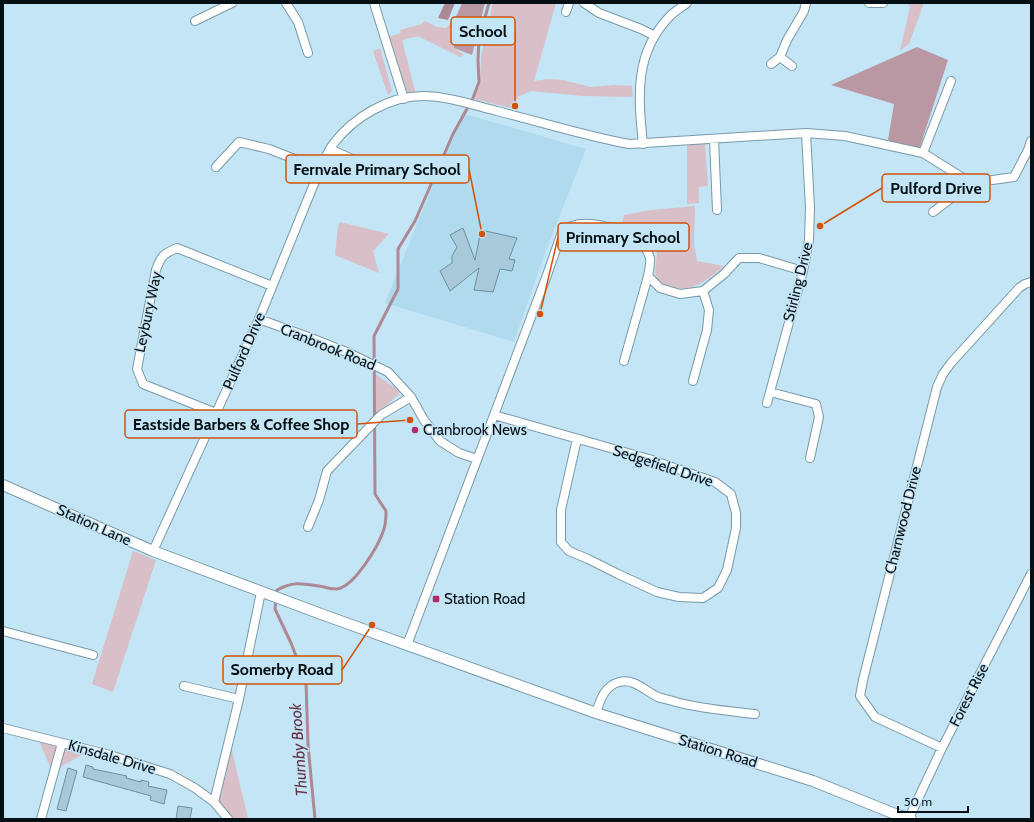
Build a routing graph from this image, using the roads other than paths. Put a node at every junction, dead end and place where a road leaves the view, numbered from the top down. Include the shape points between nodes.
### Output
1 (232, 3) edge
2 (286, 3) edge
3 (374, 3) edge
4 (569, 3) edge
5 (584, 3) edge
6 (687, 3) edge
7 (806, 3) edge
8 (869, 3) edge
9 (883, 3) edge
10 (566, 12) dead end
11 (195, 21) dead end
12 (655, 36) junction
13 (308, 53) dead end
14 (780, 57) junction
15 (771, 64) dead end
16 (792, 66) dead end
17 (951, 81) dead end
18 (404, 98) junction
19 (806, 134) junction
20 (714, 139) junction
21 (1031, 141) edge
22 (643, 144) junction
23 (330, 149) junction
24 (923, 153) junction
25 (216, 167) dead end
26 (320, 170) junction
27 (383, 173) dead end
28 (971, 183) junction
29 (717, 210) dead end
30 (933, 212) dead end
31 (803, 271) junction
32 (648, 276) junction
33 (1031, 282) edge
34 (272, 286) junction
35 (702, 292) junction
36 (259, 319) junction
37 (624, 361) dead end
38 (693, 381) dead end
39 (770, 392) junction
40 (411, 396) junction
41 (767, 403) dead end
42 (216, 414) junction
43 (494, 415) junction
44 (577, 439) junction
45 (810, 458) dead end
46 (477, 459) junction
47 (3, 485) edge
48 (308, 527) dead end
49 (153, 551) junction
50 (186, 563) joint
51 (1031, 574) edge
52 (261, 592) junction
53 (3, 630) edge
54 (408, 645) junction
55 (93, 655) dead end
56 (184, 686) dead end
57 (239, 699) junction
58 (596, 713) junction
59 (755, 714) dead end
60 (3, 728) edge
61 (62, 742) junction
62 (942, 748) junction
63 (214, 802) junction
64 (910, 818) edge
65 (41, 819) edge
66 (228, 819) edge

1 - 11 street
2 - 13 street via 298,22
3 - 18 street
4 - 10 street
5 - 12 street via 599,13
6 - 12 street via 670,16
7 - 14 street
8 - 9 street
12 - 22 street via 640,74
14 - 15 street
14 - 16 street
17 - 24 street
18 - 22 street, Pulford Drive via 423,96 444,99 607,140
18 - 23 street, Pulford Drive via 381,106 356,121
19 - 20 street, Pulford Drive
19 - 24 street, Pulford Drive via 844,136
19 - 31 street, Stirling Drive via 810,208 809,240
20 - 22 street, Pulford Drive
20 - 29 street
21 - 28 street via 1014,177
23 - 26 street, Pulford Drive
23 - 27 street
24 - 28 street, Pulford Drive
25 - 26 street via 239,142 269,149
26 - 34 street, Pulford Drive
28 - 30 street
31 - 35 street via 760,258 739,258
31 - 39 street, Stirling Drive
32 - 35 street via 660,288 680,294
32 - 37 street
32 - 43 street via 650,257 642,243 622,232 599,225 579,224 566,228 562,232
33 - 62 street, Charnwood Drive via 1020,288 950,363 937,387 863,680 860,696 875,717
34 - 36 street, Pulford Drive
34 - 42 street, Leybury Way via 176,248 165,253 160,259 136,369 138,375 143,384
35 - 38 street via 709,310 708,330
36 - 40 street, Cranbrook Road via 318,340 388,372
36 - 42 street, Pulford Drive
39 - 41 street, Stirling Drive
39 - 45 street via 816,404 819,417
40 - 46 street, Cranbrook Road via 424,420 440,441 459,453
40 - 48 street via 381,415 326,471 319,500
42 - 49 street, Pulford Drive
43 - 44 street, Sedgefield Drive
43 - 46 street
44 - 44 street, Sedgefield Drive via 649,459 715,482 731,494 736,512 736,528 727,570 718,588 702,598 679,597 657,592 569,552 561,542 561,510
46 - 54 street
47 - 49 street, Station Lane
49 - 50 street, Station Lane
50 - 52 street, Station Road
51 - 62 street, Forest Rise
52 - 54 street, Station Road
52 - 57 street
53 - 55 street
54 - 58 street, Station Road
56 - 57 street
57 - 63 street
58 - 59 street via 607,689 620,682 636,684 658,697 684,704
58 - 64 street, Station Road via 813,781
60 - 61 street, Kinsdale Drive
61 - 63 street, Kinsdale Drive via 170,774
61 - 65 street
62 - 64 street, Forest Rise
63 - 66 street, Kinsdale Drive

